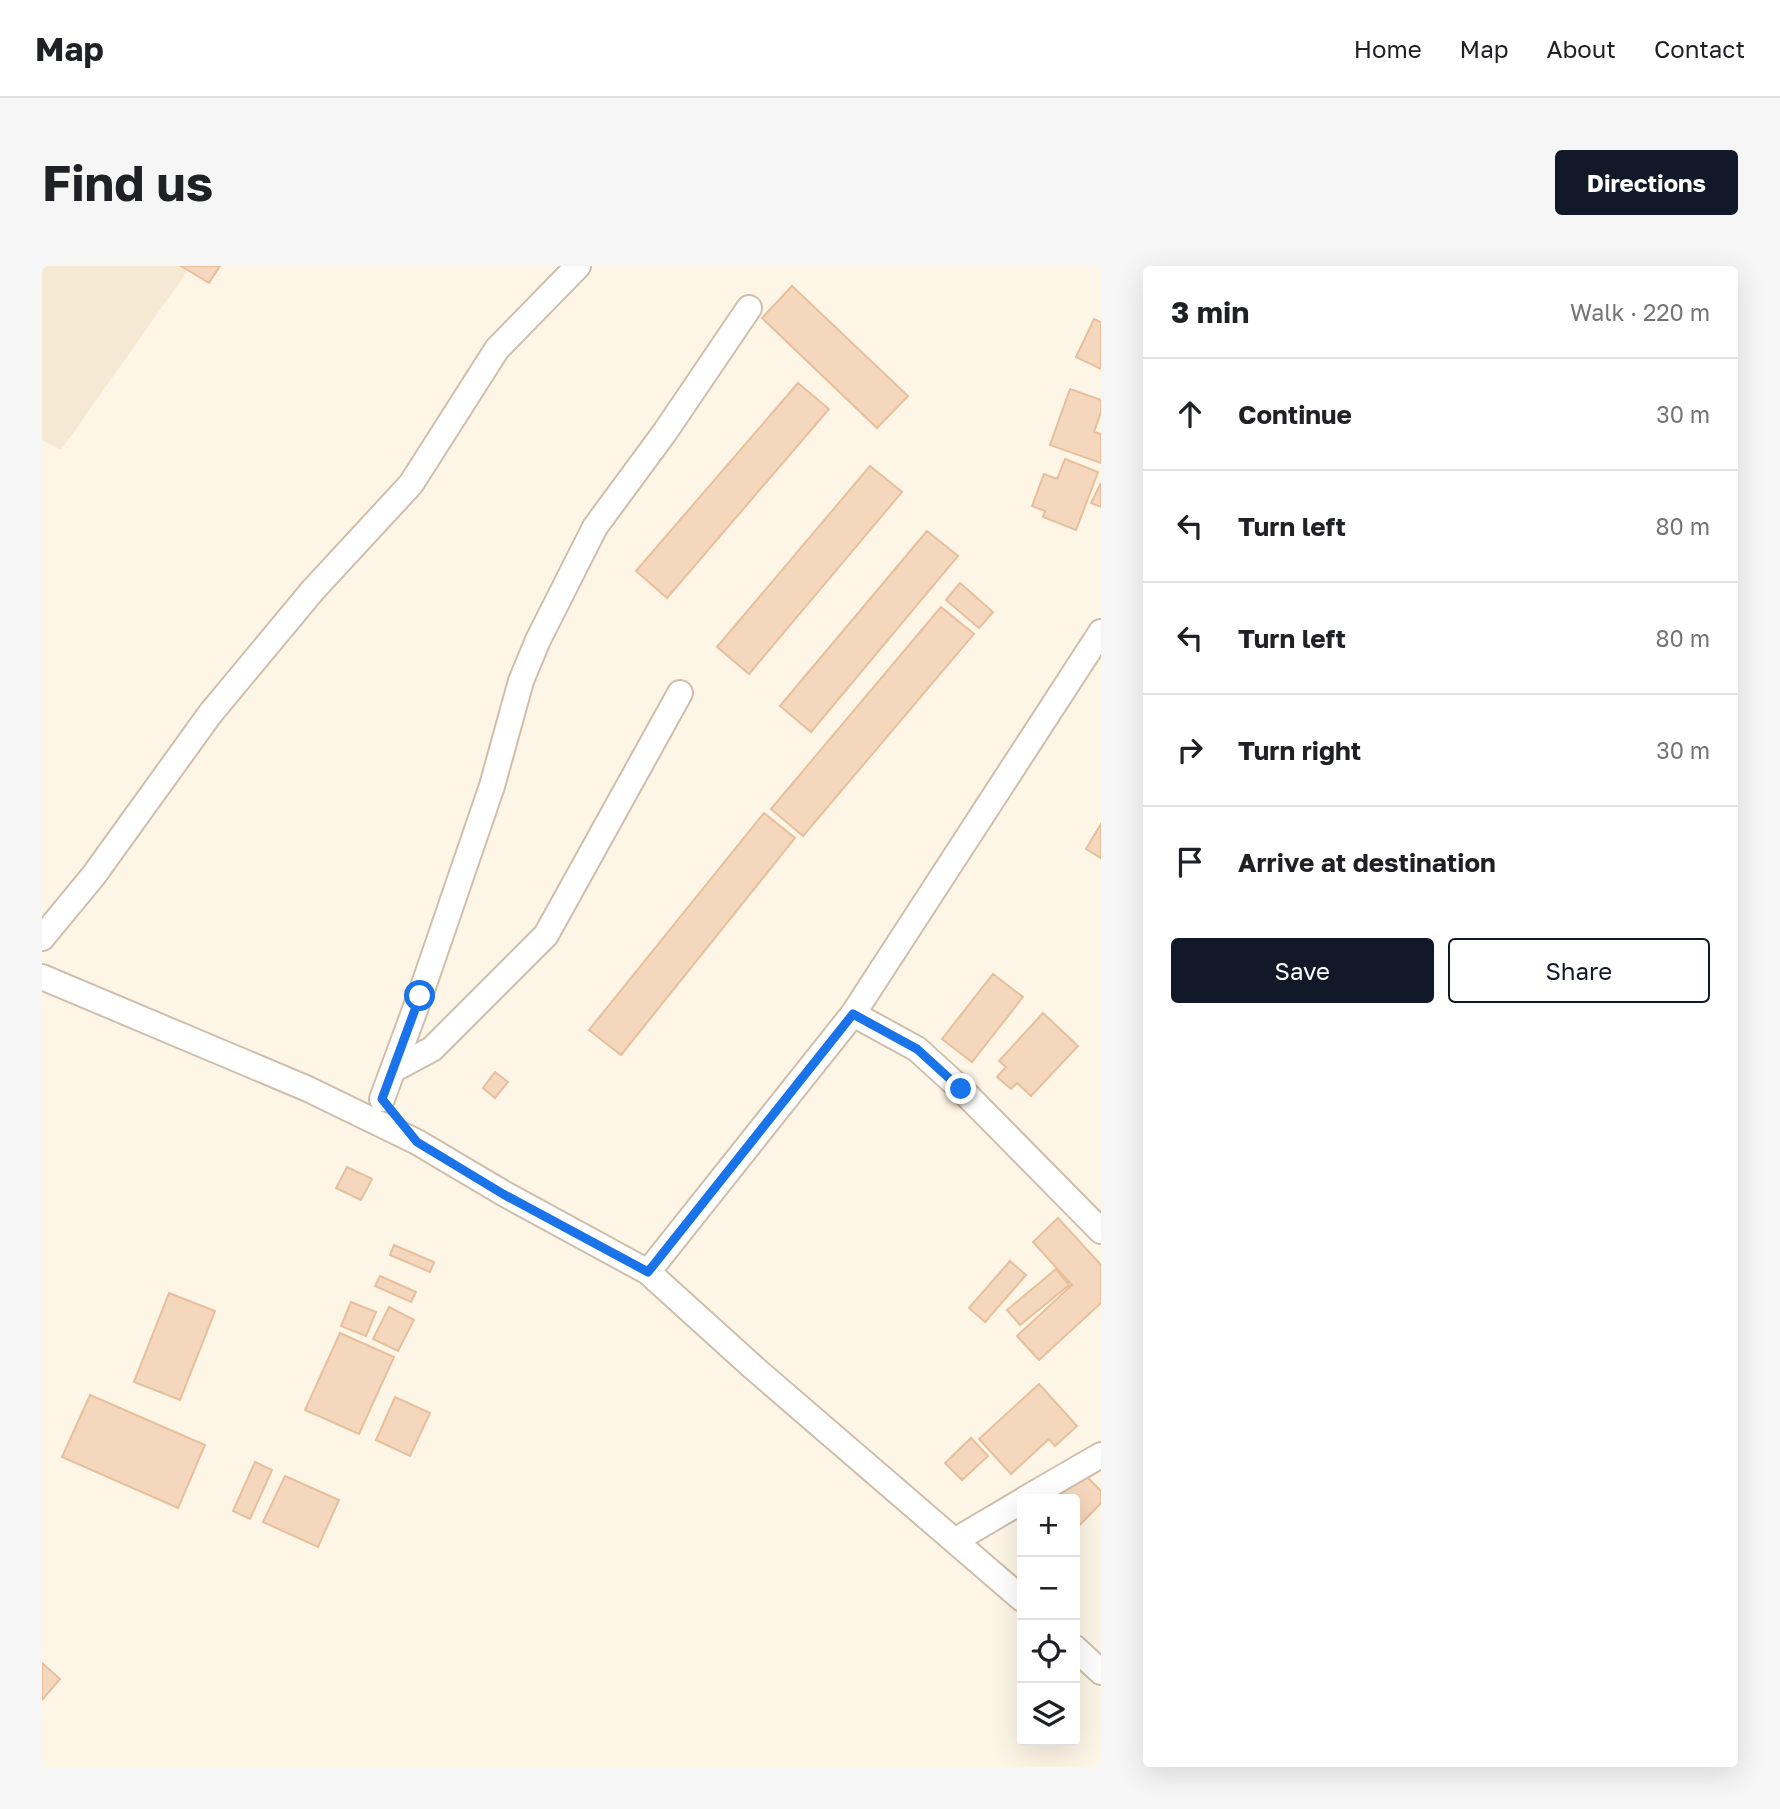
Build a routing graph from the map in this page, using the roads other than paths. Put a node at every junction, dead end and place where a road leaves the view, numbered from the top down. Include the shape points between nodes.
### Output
1 (578, 266) edge
2 (750, 308) dead end
3 (1101, 632) edge
4 (680, 694) dead end
5 (42, 938) edge
6 (42, 977) edge
7 (853, 1014) junction
8 (393, 1070) junction
9 (308, 1089) junction
10 (382, 1099) junction
11 (417, 1142) junction
12 (1101, 1231) edge
13 (648, 1272) junction
14 (1101, 1455) edge
15 (1034, 1494) edge
16 (1017, 1504) edge
17 (956, 1540) junction
18 (1017, 1595) edge
19 (1080, 1653) edge
20 (1101, 1672) edge

1 - 5 street via 497,349 411,484 313,590 210,714 94,875
2 - 8 street via 595,527 538,640
3 - 7 street
4 - 8 street via 545,935 432,1049
6 - 9 street
7 - 12 street via 917,1049
7 - 13 street
8 - 10 street
9 - 10 street
9 - 11 street
10 - 11 street
11 - 13 street
13 - 17 street
14 - 15 street
16 - 17 street
17 - 18 street
19 - 20 street

